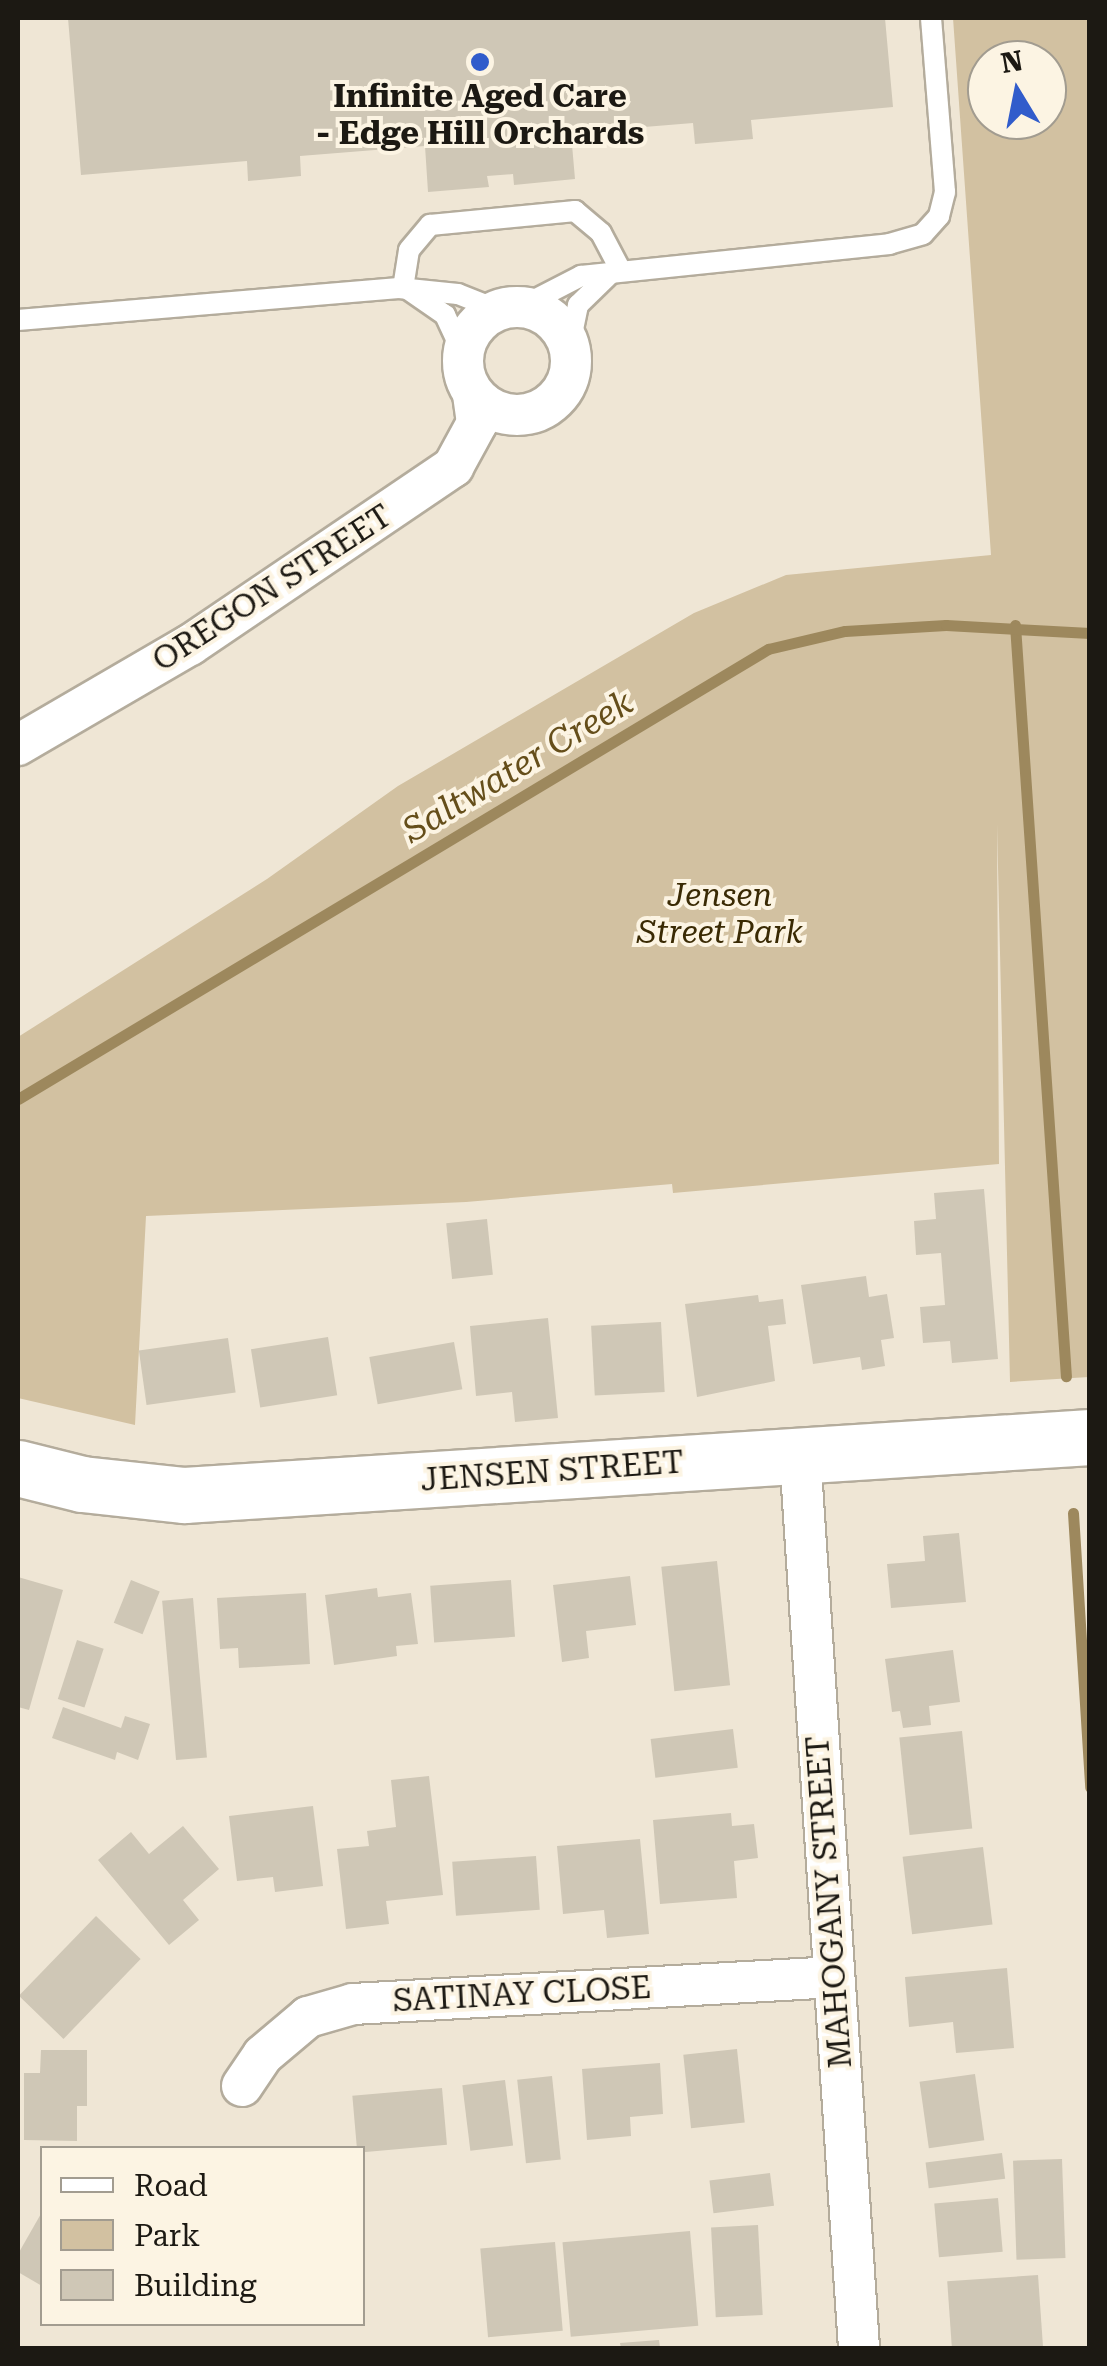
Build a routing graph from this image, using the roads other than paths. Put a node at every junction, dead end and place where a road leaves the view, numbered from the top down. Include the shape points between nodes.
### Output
1 (931, 18) edge
2 (620, 269) junction
3 (402, 288) junction
4 (510, 309) junction
5 (18, 320) edge
6 (569, 349) junction
7 (468, 375) junction
8 (548, 405) junction
9 (454, 467) junction
10 (18, 745) edge
11 (1090, 1436) edge
12 (800, 1455) junction
13 (18, 1468) edge
14 (834, 1977) junction
15 (242, 2086) dead end
16 (858, 2348) edge

1 - 2 lane via 945,192 930,230 889,244
2 - 3 lane via 589,219 557,213 430,226 410,250
2 - 4 lane via 573,278
2 - 6 lane via 582,299
3 - 4 lane
3 - 5 lane
3 - 7 lane via 445,315
4 - 6 street via 555,323
4 - 7 street, OREGON STREET via 473,331
6 - 8 street via 568,380
7 - 8 street via 502,413
7 - 9 street, OREGON STREET via 477,422
8 - 9 street via 498,444
9 - 10 street, OREGON STREET via 190,645
11 - 12 street, JENSEN STREET
12 - 13 street, JENSEN STREET via 184,1494 82,1484
12 - 14 street, MAHOGANY STREET
14 - 15 street, SATINAY CLOSE via 353,2004 308,2017 263,2054
14 - 16 street, MAHOGANY STREET

